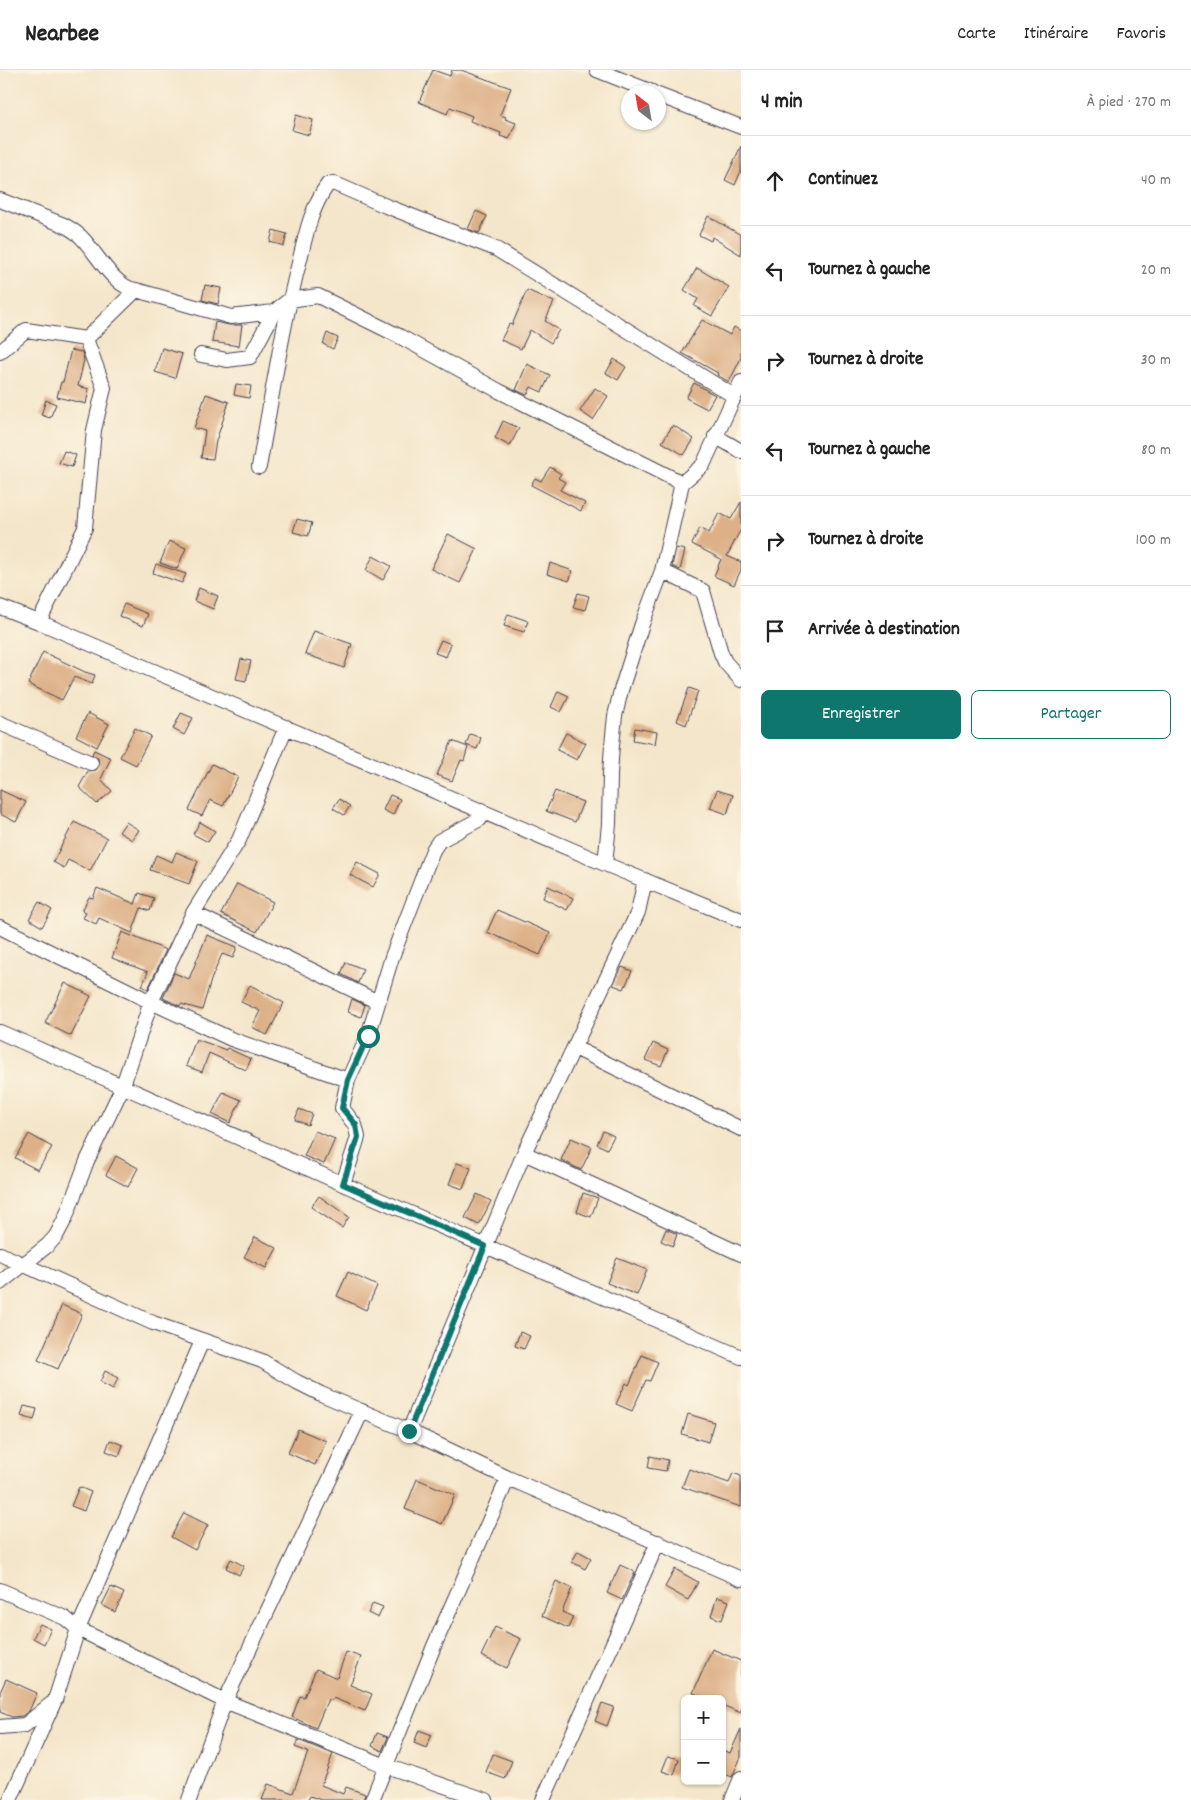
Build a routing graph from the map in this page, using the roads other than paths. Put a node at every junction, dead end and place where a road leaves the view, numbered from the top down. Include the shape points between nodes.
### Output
1 (598, 70) edge
2 (635, 85) edge
3 (666, 98) edge
4 (741, 127) edge
5 (0, 200) edge
6 (136, 290) junction
7 (289, 300) junction
8 (274, 312) junction
9 (86, 338) junction
10 (0, 352) edge
11 (201, 355) dead end
12 (741, 382) edge
13 (734, 396) junction
14 (715, 436) junction
15 (741, 451) edge
16 (259, 467) dead end
17 (682, 483) junction
18 (662, 570) junction
19 (0, 607) edge
20 (39, 622) junction
21 (741, 680) edge
22 (0, 723) edge
23 (286, 727) junction
24 (91, 763) dead end
25 (481, 810) junction
26 (606, 864) junction
27 (645, 880) junction
28 (193, 913) junction
29 (741, 920) edge
30 (0, 927) edge
31 (151, 1002) junction
32 (378, 1002) junction
33 (0, 1032) edge
34 (575, 1048) junction
35 (348, 1080) junction
36 (122, 1088) junction
37 (741, 1129) edge
38 (524, 1153) junction
39 (343, 1184) junction
40 (485, 1246) junction
41 (0, 1254) edge
42 (741, 1254) edge
43 (22, 1265) junction
44 (0, 1283) edge
45 (202, 1341) junction
46 (741, 1356) edge
47 (362, 1411) junction
48 (409, 1431) junction
49 (508, 1478) junction
50 (658, 1542) junction
51 (741, 1578) edge
52 (0, 1590) edge
53 (78, 1629) junction
54 (55, 1700) junction
55 (225, 1701) junction
56 (0, 1727) edge
57 (386, 1766) junction
58 (741, 1778) edge
59 (10, 1800) edge
60 (189, 1800) edge
61 (372, 1800) edge
62 (486, 1800) edge
63 (543, 1800) edge
64 (732, 1800) edge

1 - 2 street
3 - 4 street
5 - 6 street via 74,231 117,279 128,289
6 - 8 street via 231,317
6 - 9 street
7 - 8 street
7 - 13 street via 311,216 325,188 333,183 496,249
7 - 16 street
7 - 17 street via 318,296
8 - 11 street via 250,357 227,360
9 - 10 street via 26,330
9 - 20 street via 104,388 94,430 85,528
12 - 13 street
13 - 14 street
14 - 15 street
14 - 17 street via 702,465
17 - 18 street
18 - 21 street via 703,590 721,653
18 - 26 street via 615,716
19 - 20 street
20 - 23 street
22 - 24 street
23 - 25 street
23 - 28 street via 238,840
25 - 26 street
25 - 32 street via 480,819 440,841 433,850
26 - 27 street
27 - 29 street
27 - 34 street via 638,912
28 - 31 street
28 - 32 street
30 - 31 street
31 - 35 street via 232,1039
31 - 36 street
32 - 35 street via 368,1036
33 - 36 street
34 - 37 street
34 - 38 street
35 - 39 street via 342,1108 356,1125 358,1137
36 - 39 street
36 - 43 street via 86,1161 56,1236
38 - 40 street
38 - 42 street
39 - 40 street
40 - 46 street
40 - 48 street
41 - 43 street
43 - 44 street
43 - 45 street
45 - 47 street via 262,1361 297,1382
45 - 53 street
47 - 48 street
47 - 55 street
48 - 49 street
49 - 50 street
49 - 57 street via 434,1646
50 - 51 street
50 - 63 street
52 - 53 street via 65,1618
53 - 54 street
53 - 55 street
54 - 56 street via 25,1725
54 - 59 street
55 - 57 street
55 - 60 street
57 - 61 street
57 - 62 street
58 - 64 street

